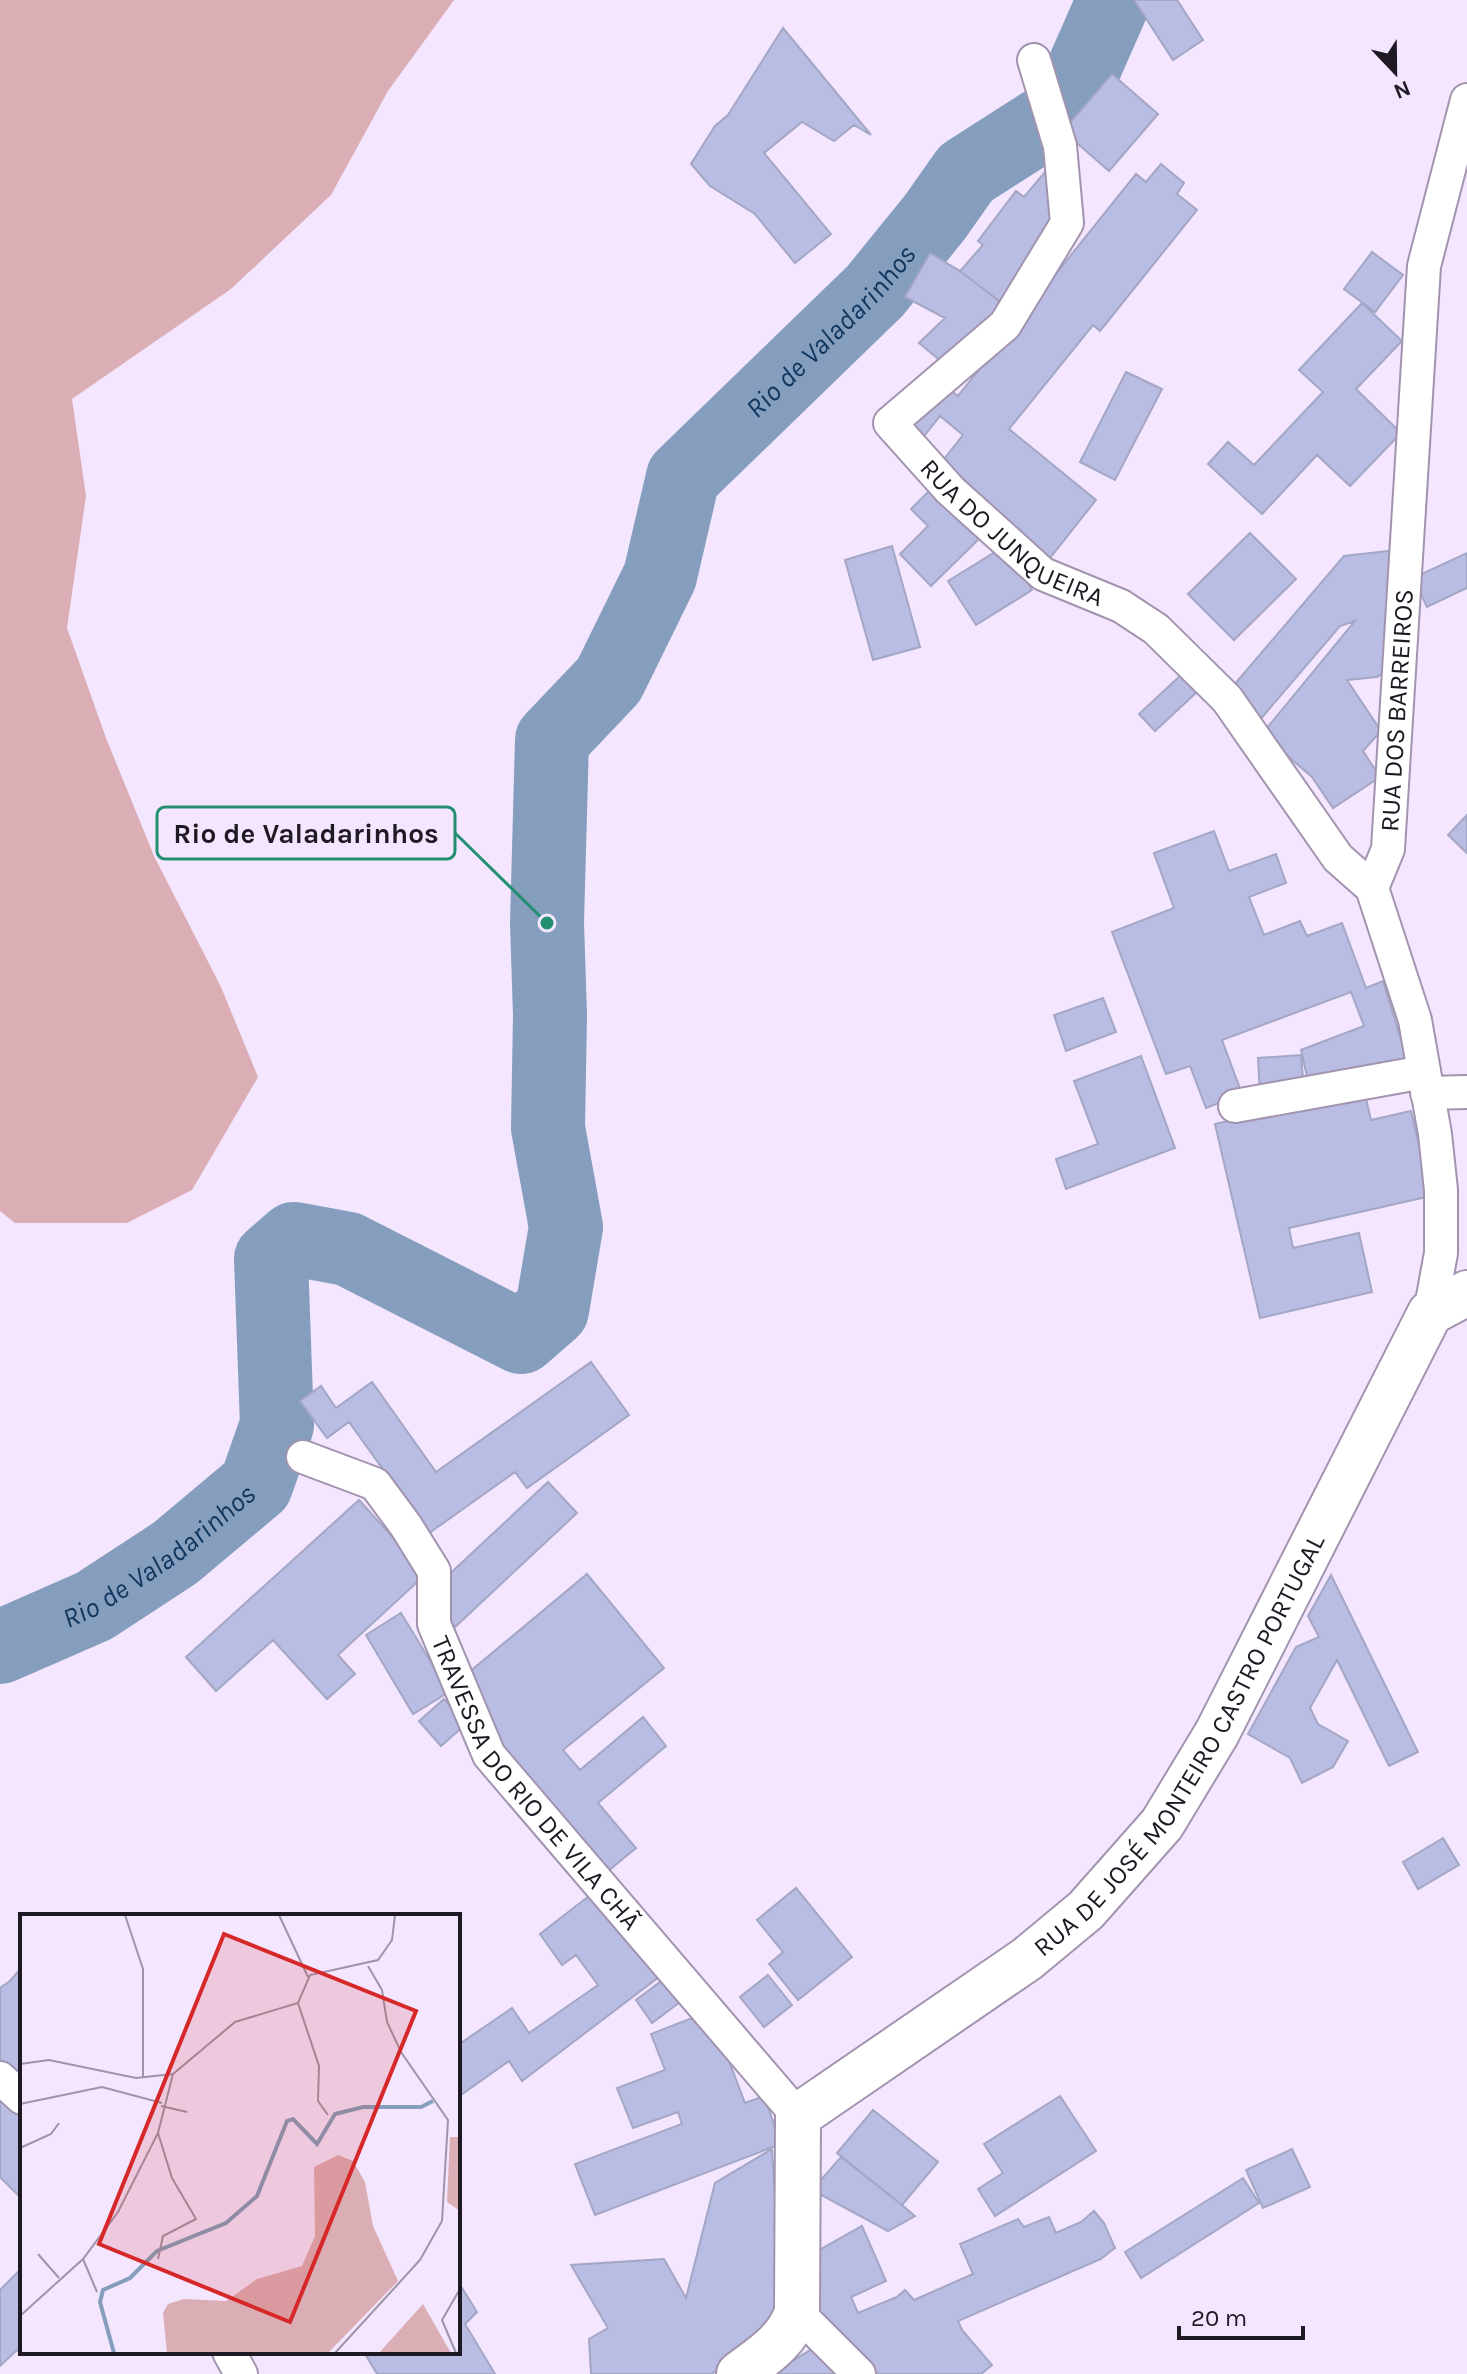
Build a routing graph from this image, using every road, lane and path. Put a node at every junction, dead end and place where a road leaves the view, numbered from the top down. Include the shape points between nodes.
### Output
1 (1034, 60) dead end
2 (1467, 100) edge
3 (1372, 888) junction
4 (1425, 1083) junction
5 (1467, 1092) edge
6 (1235, 1106) dead end
7 (1449, 1303) edge
8 (303, 1457) dead end
9 (0, 2078) edge
10 (20, 2096) edge
11 (798, 2116) junction
12 (797, 2312) junction
13 (230, 2354) edge
14 (241, 2374) edge
15 (739, 2374) edge
16 (859, 2374) edge

1 - 3 street, RUA DO JUNQUEIRA via 1060,146 1067,223 1005,325 890,423 950,490 1043,574 1121,606 1156,629 1227,699 1338,858
2 - 3 street, RUA DOS BARREIROS via 1424,266 1388,849
3 - 4 street via 1415,1020
4 - 5 street
4 - 6 street
4 - 7 street via 1441,1190 1441,1253
7 - 11 main road, RUA DE JOSÉ MONTEIRO CASTRO PORTUGAL via 1217,1733 1162,1824 1086,1910 1027,1959
8 - 11 street, TRAVESSA DO RIO DE VILA CHÃ via 375,1484 399,1515 434,1571 434,1624 489,1755
9 - 10 street
11 - 12 main road
12 - 15 main road via 779,2344
12 - 16 street
13 - 14 street

